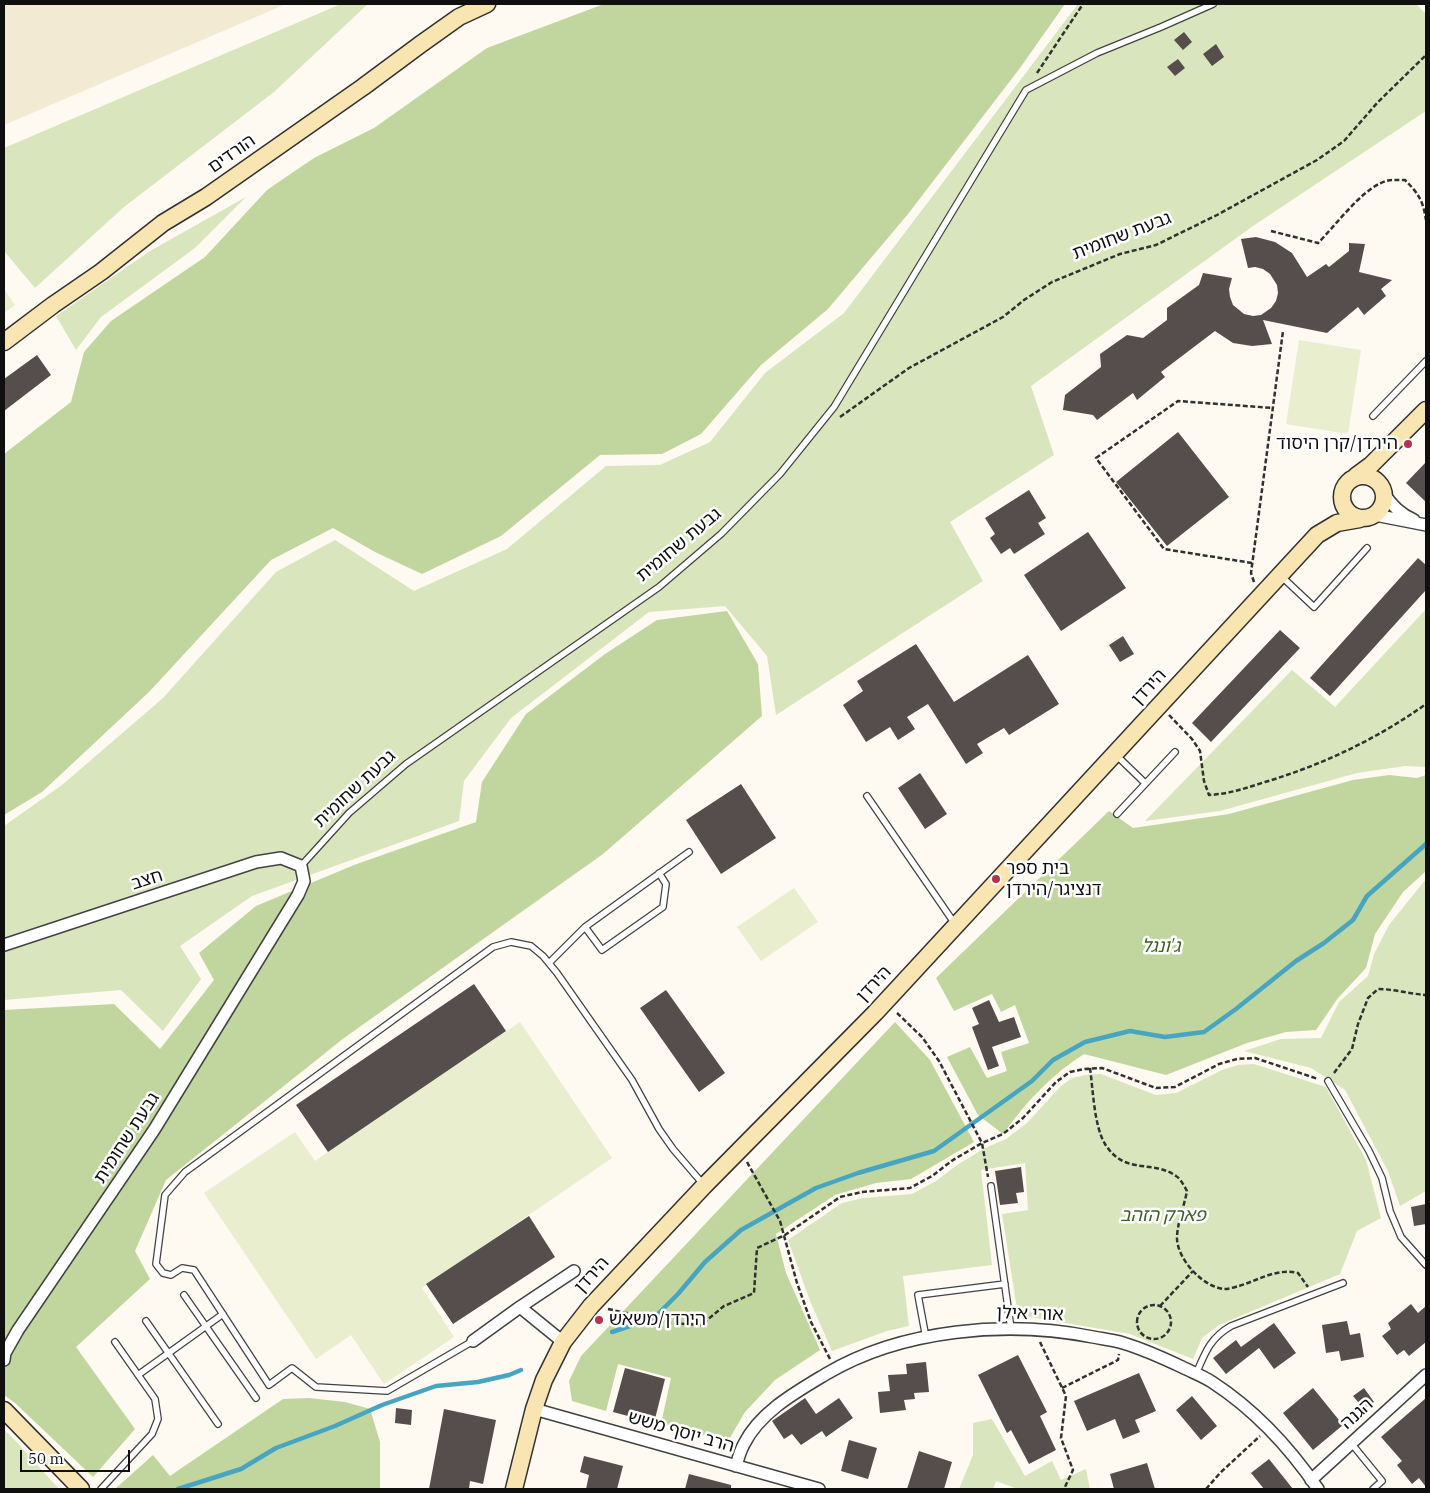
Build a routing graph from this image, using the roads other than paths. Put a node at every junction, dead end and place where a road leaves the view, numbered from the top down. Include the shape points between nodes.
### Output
1 (488, 4) edge
2 (1213, 4) edge
3 (4, 342) edge
4 (1426, 361) edge
5 (1426, 410) edge
6 (1373, 416) dead end
7 (1403, 434) junction
8 (1356, 476) junction
9 (1383, 490) junction
10 (1342, 492) junction
11 (1368, 517) junction
12 (1425, 525) edge
13 (1317, 535) junction
14 (1367, 548) dead end
15 (1280, 575) junction
16 (1175, 752) dead end
17 (1115, 754) junction
18 (1145, 783) junction
19 (867, 796) dead end
20 (1117, 814) dead end
21 (689, 852) dead end
22 (301, 866) junction
23 (660, 873) junction
24 (956, 926) junction
25 (586, 927) junction
26 (4, 945) edge
27 (549, 963) junction
28 (1328, 1081) road end
29 (704, 1186) junction
30 (991, 1186) road end
31 (1426, 1265) edge
32 (574, 1271) dead end
33 (1343, 1283) dead end
34 (1005, 1284) junction
35 (184, 1295) dead end
36 (520, 1308) junction
37 (223, 1314) junction
38 (146, 1321) dead end
39 (205, 1326) junction
40 (1011, 1329) junction
41 (926, 1338) junction
42 (473, 1341) joint
43 (115, 1342) dead end
44 (563, 1342) junction
45 (168, 1352) junction
46 (4, 1355) edge
47 (1196, 1374) junction
48 (138, 1375) junction
49 (1426, 1375) edge
50 (256, 1398) dead end
51 (534, 1409) junction
52 (4, 1410) edge
53 (218, 1424) dead end
54 (1351, 1443) junction
55 (736, 1466) junction
56 (1310, 1480) junction
57 (81, 1489) edge
58 (100, 1489) edge
59 (514, 1489) edge
60 (819, 1489) edge
61 (1318, 1489) edge
62 (1373, 1489) edge

1 - 3 street, הורדים via 459,17 206,197 163,223
2 - 22 lane, גבעת שחומית via 1097,53 1026,90 834,407 780,474 721,534 659,587 406,764 349,813
4 - 6 lane
5 - 7 street
7 - 8 street
7 - 9 street via 1386,462
8 - 9 street via 1371,477
8 - 10 street
9 - 11 street via 1382,508
9 - 12 street via 1394,507
10 - 11 street via 1347,512
10 - 13 street, הירדן
11 - 12 street
11 - 13 street, הירדן via 1337,523
13 - 15 street, הירדן
14 - 15 lane via 1314,607
15 - 17 street, הירדן
16 - 18 lane
17 - 18 lane
17 - 24 street, הירדן
18 - 20 lane
19 - 24 lane
21 - 23 lane
22 - 26 street, חצב via 282,858 256,862
22 - 46 street, גבעת שחומית via 304,881 298,895 154,1130
23 - 25 lane
23 - 25 lane via 666,884 663,907 648,918 602,950
24 - 29 street, הירדן
25 - 27 lane
27 - 29 lane via 632,1080 659,1129
27 - 37 lane via 531,946 511,942 493,947 185,1172 170,1188 165,1195 156,1264 163,1273 171,1274 182,1268 194,1270
28 - 31 lane via 1382,1178 1390,1211 1401,1237
29 - 44 street, הירדן via 591,1306
30 - 34 lane
32 - 36 street
33 - 47 lane via 1219,1332
34 - 40 lane
34 - 41 lane via 918,1295
35 - 39 lane
36 - 42 street
36 - 44 street
37 - 39 lane
37 - 42 lane via 269,1385 292,1368 316,1387 387,1392
38 - 45 lane
39 - 45 lane
39 - 50 lane
40 - 41 street, אורי אילן via 975,1330
40 - 47 street, אורי אילן via 1073,1333 1122,1343
41 - 55 street, אורי אילן via 878,1350 844,1364 803,1388 755,1426 743,1445
43 - 48 lane
44 - 51 street, הירדן
45 - 48 lane
45 - 53 lane
47 - 56 street, אורי אילן via 1212,1382 1259,1419 1288,1449
48 - 58 lane via 155,1399 158,1419 152,1434
49 - 54 street, הגנה
51 - 55 street, הרב יוסף משש
51 - 59 street, הירדן
52 - 57 street
54 - 56 street, הגנה
54 - 62 lane via 1382,1481
55 - 60 street, הרב יוסף משש
56 - 61 street, אורי אילן

